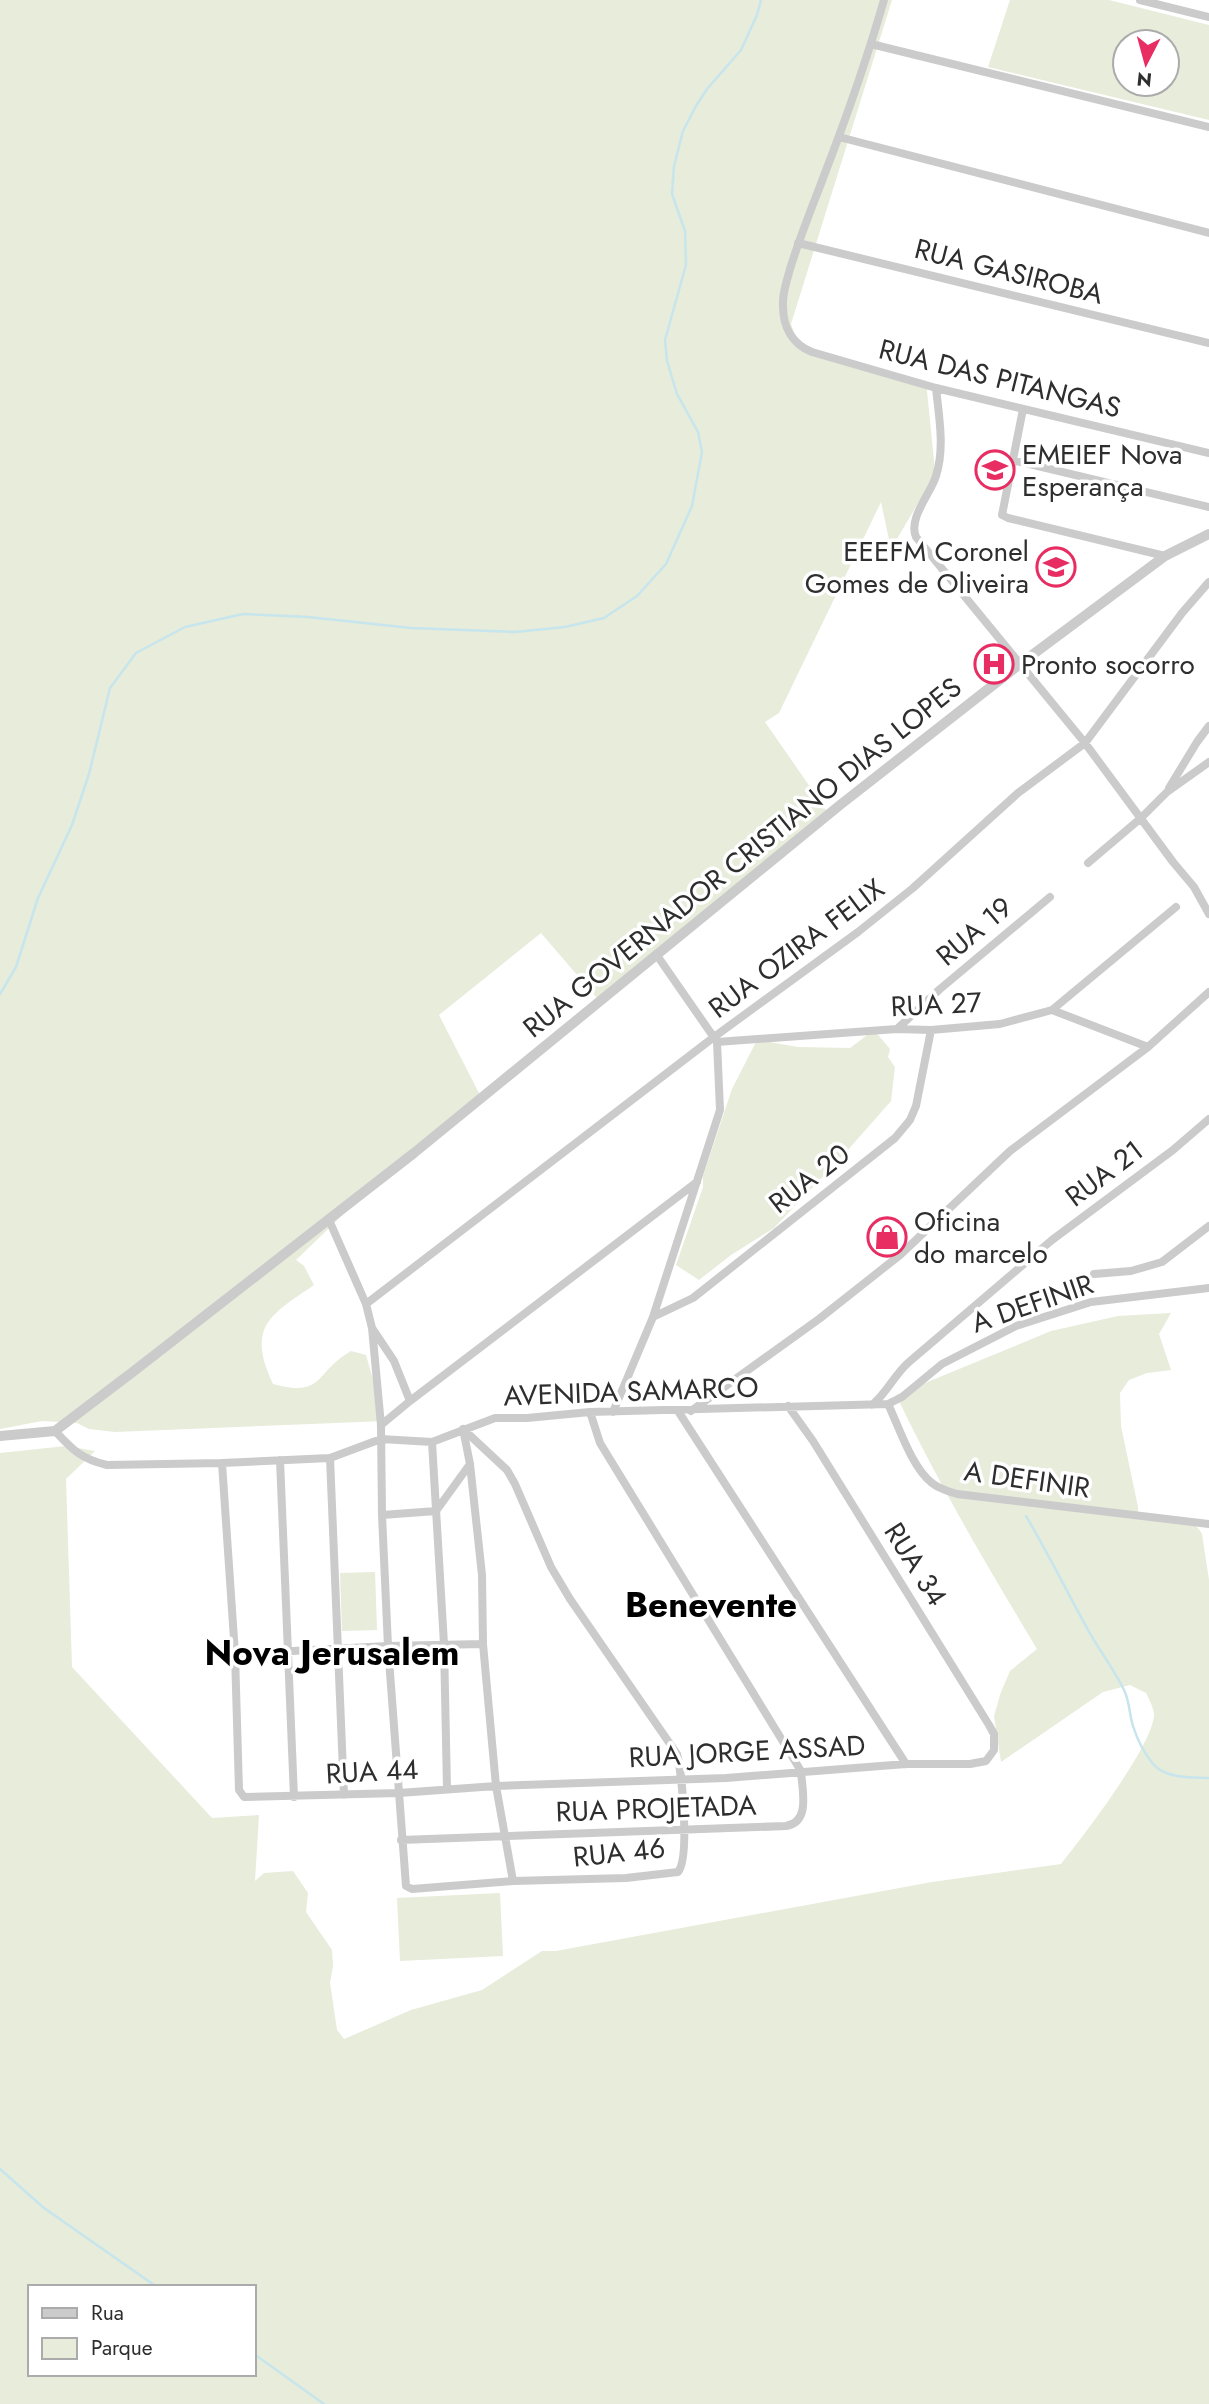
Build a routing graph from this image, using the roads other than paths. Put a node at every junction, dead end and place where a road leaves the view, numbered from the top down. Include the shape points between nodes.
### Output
1 (884, 0) edge
2 (1140, 0) edge
3 (1209, 17) edge
4 (871, 44) junction
5 (1209, 127) edge
6 (839, 137) junction
7 (1209, 233) edge
8 (798, 243) junction
9 (1209, 343) edge
10 (936, 388) junction
11 (1023, 409) junction
12 (1209, 453) edge
13 (1012, 460) junction
14 (1209, 507) edge
15 (1209, 534) edge
16 (1165, 556) junction
17 (1209, 582) edge
18 (1020, 664) junction
19 (1209, 726) edge
20 (1085, 743) junction
21 (1209, 762) edge
22 (1167, 792) junction
23 (1140, 818) junction
24 (1088, 863) dead end
25 (1050, 897) dead end
26 (1176, 907) dead end
27 (1209, 914) edge
28 (656, 954) junction
29 (1209, 992) edge
30 (1052, 1010) junction
31 (897, 1029) junction
32 (931, 1030) junction
33 (715, 1040) junction
34 (1148, 1047) junction
35 (1209, 1119) edge
36 (697, 1182) junction
37 (329, 1220) junction
38 (1209, 1226) edge
39 (1094, 1274) dead end
40 (1209, 1288) edge
41 (366, 1304) junction
42 (653, 1317) junction
43 (372, 1328) junction
44 (410, 1401) junction
45 (888, 1404) junction
46 (872, 1405) junction
47 (788, 1406) junction
48 (678, 1411) junction
49 (691, 1411) junction
50 (590, 1412) junction
51 (613, 1412) junction
52 (382, 1425) junction
53 (463, 1429) junction
54 (55, 1431) junction
55 (0, 1436) edge
56 (381, 1439) junction
57 (432, 1441) junction
58 (330, 1458) junction
59 (280, 1460) junction
60 (222, 1463) junction
61 (470, 1464) junction
62 (436, 1511) junction
63 (382, 1515) junction
64 (1209, 1524) edge
65 (444, 1644) junction
66 (483, 1644) junction
67 (388, 1646) junction
68 (338, 1648) junction
69 (288, 1650) junction
70 (235, 1654) junction
71 (994, 1751) joint
72 (906, 1764) junction
73 (801, 1771) junction
74 (681, 1780) junction
75 (496, 1786) junction
76 (447, 1789) junction
77 (399, 1793) junction
78 (344, 1795) junction
79 (294, 1797) junction
80 (684, 1829) junction
81 (505, 1836) junction
82 (401, 1840) junction
83 (513, 1881) junction

1 - 4 street
2 - 3 street
4 - 5 street
4 - 6 street
6 - 7 street
6 - 8 street
8 - 9 street, RUA GASIROBA
8 - 10 street, RUA DAS PITANGAS via 784,292 784,318 801,347
10 - 11 street, RUA DAS PITANGAS
10 - 18 street via 940,452 914,532
11 - 12 street, RUA DAS PITANGAS
11 - 13 street
13 - 14 street
13 - 16 street via 1002,515
15 - 16 street, RUA GOVERNADOR CRISTIANO DIAS LOPES
16 - 18 street, RUA GOVERNADOR CRISTIANO DIAS LOPES
17 - 20 street, RUA OZIRA FELIX
18 - 20 street
18 - 28 street, RUA GOVERNADOR CRISTIANO DIAS LOPES
19 - 22 street
20 - 23 street
20 - 33 street, RUA OZIRA FELIX via 1018,793 913,888
21 - 22 street
22 - 23 street
23 - 24 street
23 - 27 street via 1194,887
25 - 31 street, RUA 19
26 - 30 street
28 - 33 street
28 - 37 street, RUA GOVERNADOR CRISTIANO DIAS LOPES
29 - 34 street
30 - 32 street, RUA 27 via 1000,1024
30 - 34 street
31 - 32 street, RUA 27
31 - 33 street, RUA 27
32 - 42 street, RUA 20 via 916,1106 895,1138 693,1297
33 - 36 street via 720,1110
33 - 41 street, RUA OZIRA FELIX
34 - 49 street via 1010,1151 900,1255
35 - 46 street, RUA 21 via 1042,1249 901,1369
36 - 42 street
36 - 44 street
37 - 41 street
37 - 54 street, RUA GOVERNADOR CRISTIANO DIAS LOPES
38 - 39 street via 1162,1262
40 - 45 street, A DEFINIR via 1091,1302 1016,1326 942,1364
41 - 43 street
42 - 51 street
43 - 44 street via 394,1361
43 - 52 street
44 - 52 street
45 - 46 street, AVENIDA SAMARCO
45 - 64 street, A DEFINIR via 919,1469 940,1488 957,1494
46 - 47 street, AVENIDA SAMARCO
47 - 49 street, AVENIDA SAMARCO
47 - 71 street, RUA 34 via 989,1725
48 - 49 street, AVENIDA SAMARCO
48 - 51 street, AVENIDA SAMARCO
48 - 72 street
50 - 51 street, AVENIDA SAMARCO
50 - 53 street, AVENIDA SAMARCO via 495,1418
50 - 73 street via 600,1443
52 - 56 street
53 - 57 street, AVENIDA SAMARCO
53 - 61 street
53 - 74 street, RUA 46 via 507,1470 570,1599 677,1754
54 - 55 street
54 - 60 street via 77,1454 107,1465
56 - 57 street, AVENIDA SAMARCO
56 - 58 street
56 - 63 street
57 - 62 street
58 - 59 street
58 - 68 street
59 - 60 street
59 - 69 street
60 - 70 street
61 - 62 street
61 - 66 street via 482,1575
62 - 63 street
62 - 65 street
63 - 67 street
65 - 66 street
65 - 67 street
65 - 76 street
66 - 75 street
67 - 68 street
67 - 77 street
68 - 69 street
68 - 78 street
69 - 70 street
69 - 79 street
70 - 79 street, RUA 44 via 241,1795
71 - 72 street, RUA JORGE ASSAD via 979,1763
72 - 73 street, RUA JORGE ASSAD
73 - 74 street, RUA JORGE ASSAD
73 - 80 street, RUA PROJETADA via 800,1821 786,1826
74 - 75 street, RUA JORGE ASSAD
74 - 80 street, RUA 46
75 - 76 street, RUA 44
75 - 81 street
76 - 77 street, RUA 44
77 - 78 street, RUA 44
77 - 82 street
78 - 79 street, RUA 44
80 - 81 street, RUA PROJETADA
80 - 83 street, RUA 46 via 678,1872
81 - 82 street, RUA PROJETADA
81 - 83 street
82 - 83 street via 408,1888

